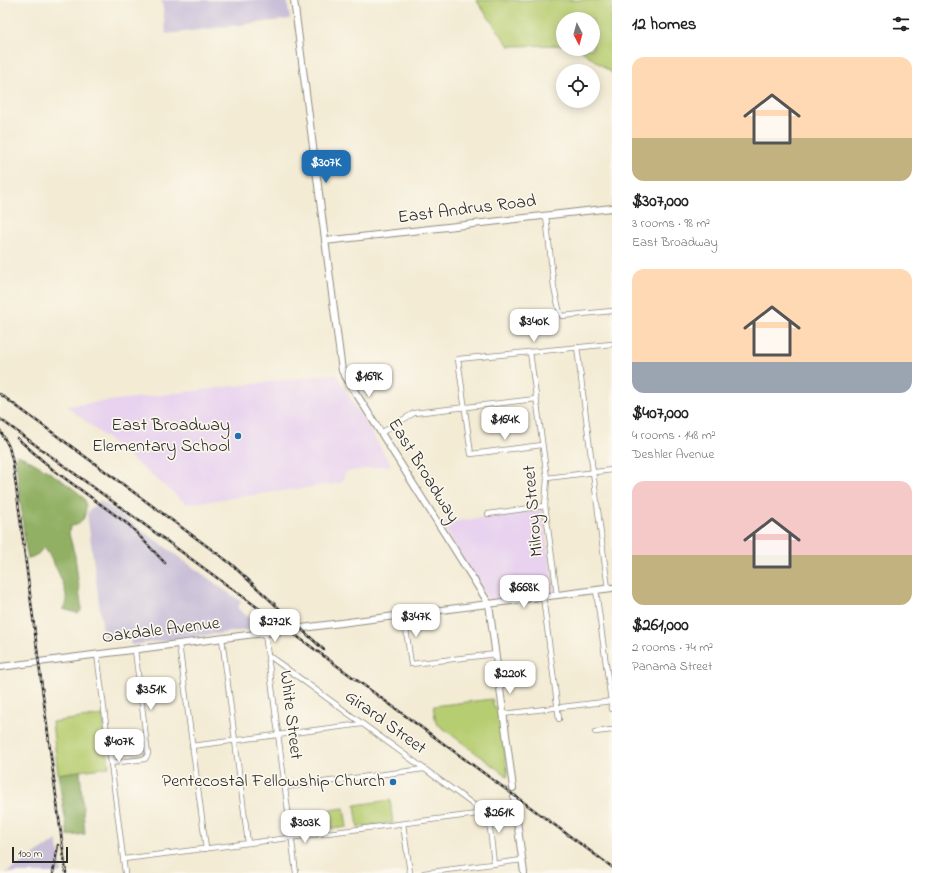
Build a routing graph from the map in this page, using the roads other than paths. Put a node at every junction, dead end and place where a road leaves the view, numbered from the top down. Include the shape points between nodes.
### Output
1 (294, 0) edge
2 (612, 208) edge
3 (546, 216) junction
4 (325, 241) junction
5 (612, 311) edge
6 (612, 344) edge
7 (577, 347) junction
8 (530, 352) junction
9 (536, 399) junction
10 (465, 408) junction
11 (381, 433) junction
12 (542, 445) junction
13 (612, 470) edge
14 (593, 472) junction
15 (547, 478) junction
16 (545, 506) junction
17 (488, 514) dead end
18 (610, 589) edge
19 (596, 590) junction
20 (557, 595) junction
21 (543, 597) junction
22 (489, 604) junction
23 (404, 615) junction
24 (265, 633) junction
25 (222, 638) junction
26 (179, 644) junction
27 (135, 650) junction
28 (97, 654) junction
29 (496, 654) junction
30 (268, 655) junction
31 (0, 667) edge
32 (612, 701) edge
33 (557, 708) junction
34 (612, 708) edge
35 (503, 714) junction
36 (559, 719) dead end
37 (362, 724) junction
38 (612, 730) edge
39 (595, 732) dead end
40 (278, 735) junction
41 (235, 740) junction
42 (192, 746) junction
43 (111, 763) junction
44 (424, 769) junction
45 (285, 787) junction
46 (513, 788) dead end
47 (514, 798) dead end
48 (485, 813) junction
49 (403, 824) junction
50 (292, 838) junction
51 (248, 844) junction
52 (206, 849) junction
53 (124, 859) junction
54 (522, 860) junction
55 (494, 864) junction
56 (125, 873) edge
57 (296, 873) edge
58 (410, 873) edge
59 (424, 873) edge
60 (524, 873) edge

1 - 4 street, East Broadway
2 - 3 street, East Andrus Road
3 - 4 street, East Andrus Road
3 - 5 street via 554,294 562,316
4 - 11 street, East Broadway via 342,371
6 - 7 street
7 - 8 street
7 - 14 street
8 - 9 street, Milroy Street
8 - 10 street via 458,359
9 - 10 street
9 - 12 street, Milroy Street
10 - 11 street via 414,413
10 - 12 street via 471,454
11 - 22 street, East Broadway
12 - 15 street, Milroy Street
13 - 14 street
14 - 15 street
14 - 18 street
15 - 16 street, Milroy Street
16 - 17 street
16 - 20 street, Milroy Street
18 - 19 street, Oakdale Avenue
19 - 20 street, Oakdale Avenue
19 - 32 street
20 - 21 street, Oakdale Avenue
21 - 22 street, Oakdale Avenue
21 - 33 street
22 - 23 street, Oakdale Avenue
22 - 29 street, East Broadway
23 - 24 street, Oakdale Avenue
23 - 29 street via 411,664
24 - 25 street, Oakdale Avenue
24 - 30 street, White Street
25 - 26 street, Oakdale Avenue
25 - 41 street
26 - 27 street, Oakdale Avenue
26 - 42 street
27 - 28 street, Oakdale Avenue
27 - 43 street via 148,752 142,760
28 - 31 street, Oakdale Avenue
28 - 43 street
29 - 35 street, East Broadway
30 - 37 street, Girard Street
30 - 40 street, White Street
32 - 33 street
32 - 34 street
33 - 35 street
33 - 36 street
35 - 46 street, East Broadway
37 - 40 street
37 - 44 street, Girard Street
38 - 39 street
40 - 41 street
40 - 45 street, White Street
41 - 42 street
41 - 51 street
42 - 52 street
43 - 53 street
44 - 45 street
44 - 48 street, Girard Street
45 - 50 street, White Street
47 - 54 street
48 - 49 street
48 - 55 street via 489,820
49 - 50 street
49 - 58 street
50 - 51 street
50 - 57 street, White Street
51 - 52 street
52 - 53 street
53 - 56 street
54 - 55 street
54 - 60 street
55 - 59 street

